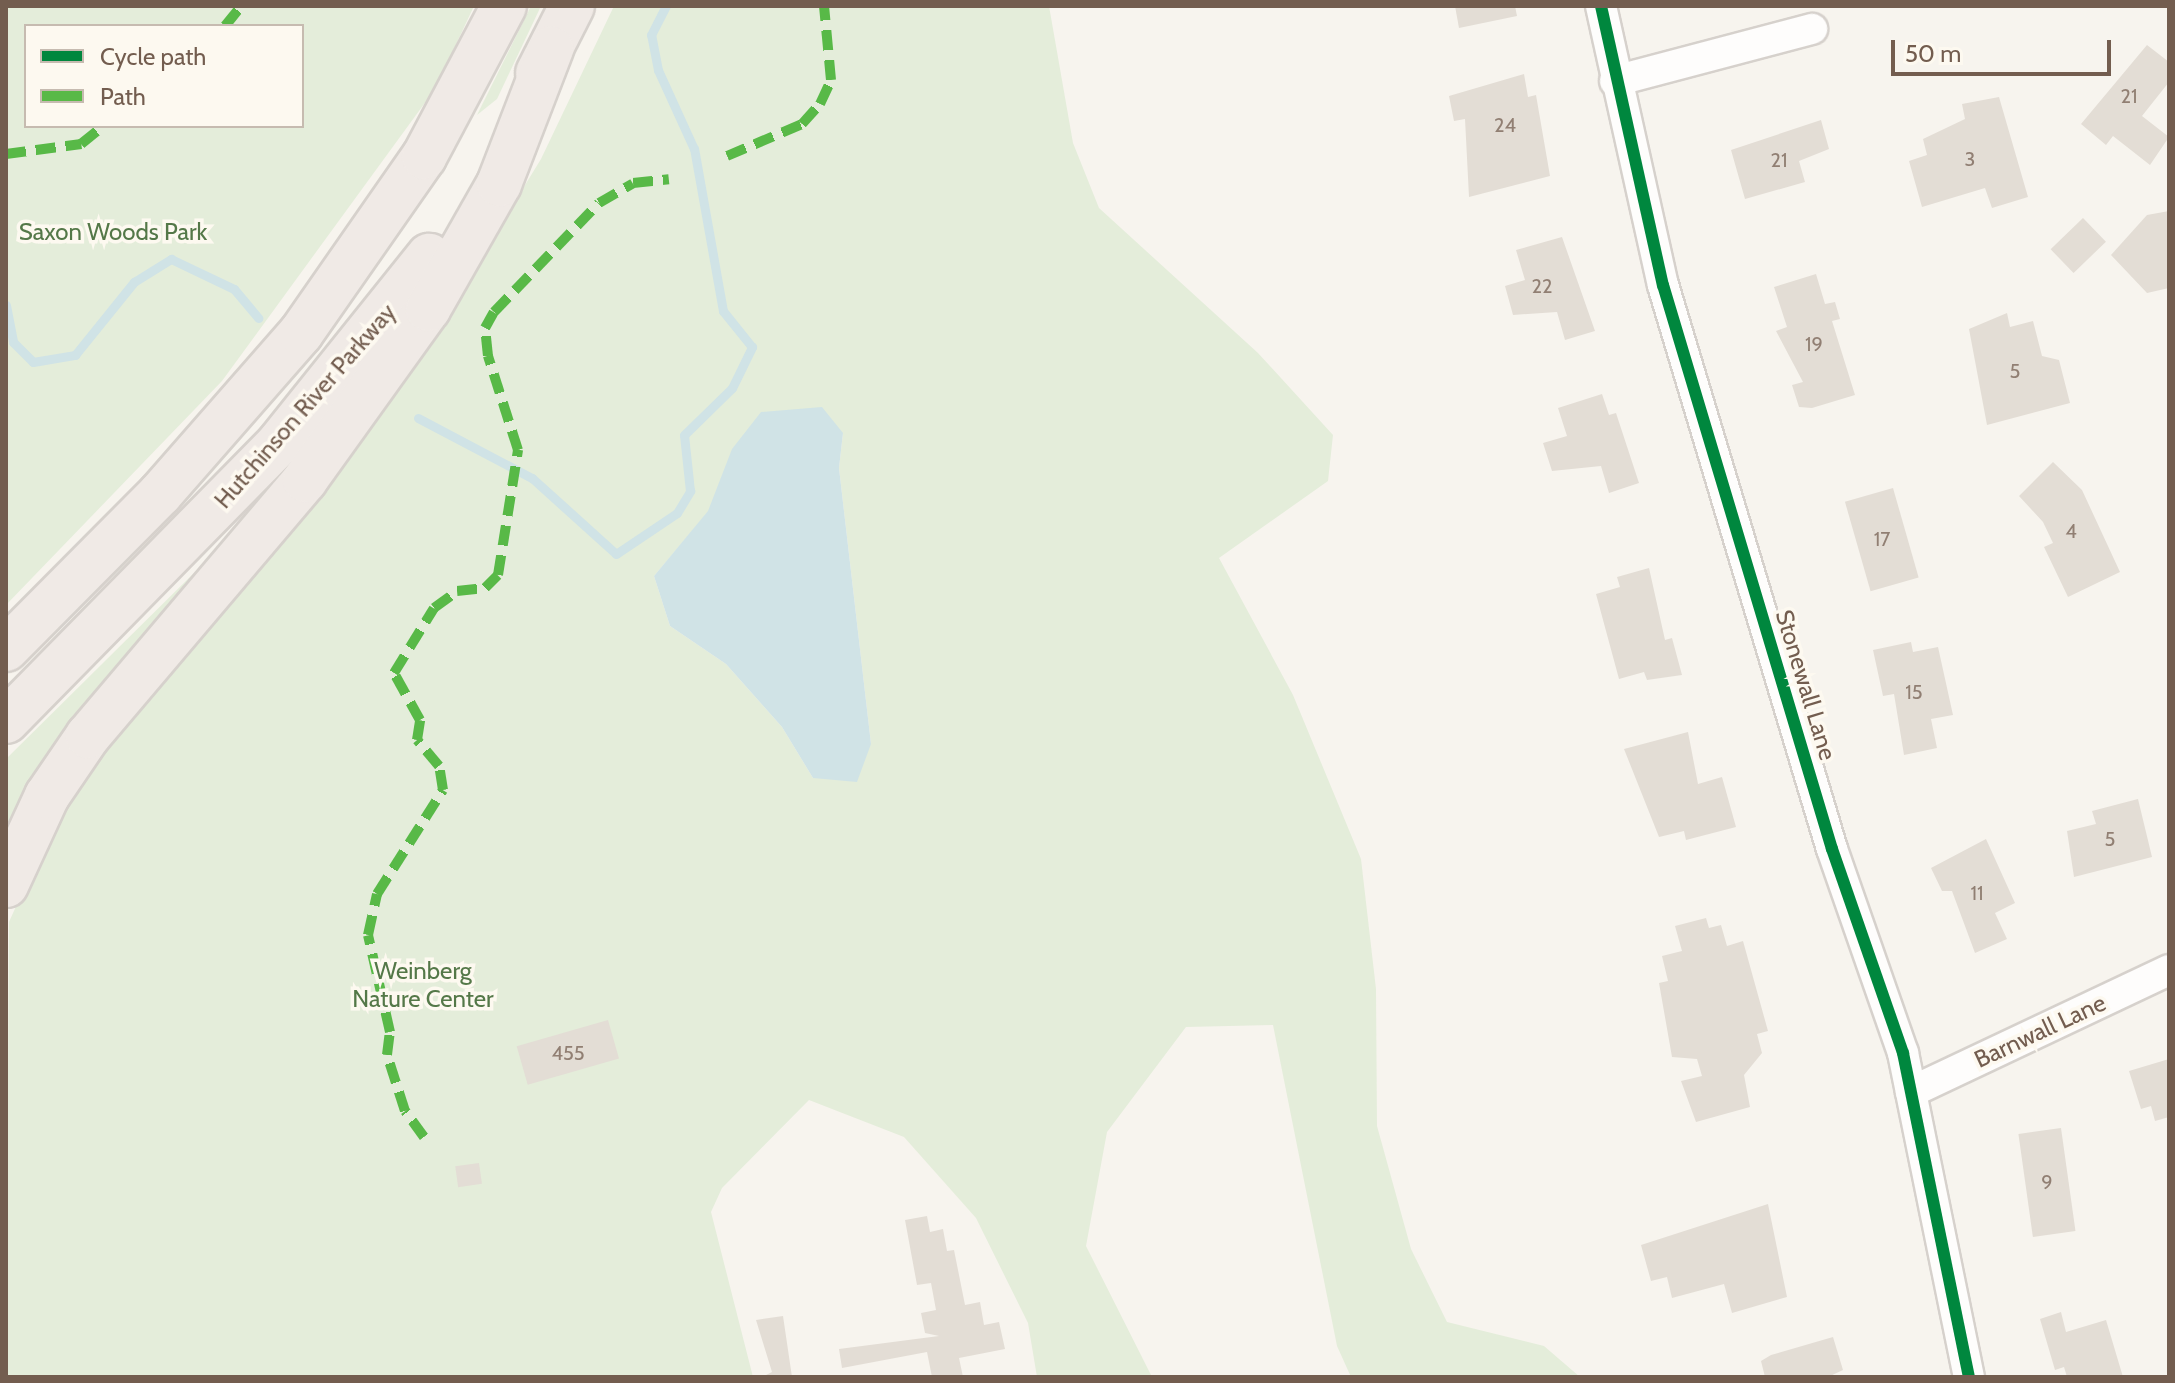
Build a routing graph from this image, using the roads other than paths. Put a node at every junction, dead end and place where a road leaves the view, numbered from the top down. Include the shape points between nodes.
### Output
1 (504, 6) edge
2 (572, 6) edge
3 (1601, 6) edge
4 (1812, 29) dead end
5 (551, 49) junction
6 (1615, 81) junction
7 (6, 649) edge
8 (6, 721) edge
9 (6, 885) edge
10 (2169, 970) edge
11 (1911, 1092) junction
12 (1969, 1377) edge

1 - 7 highway, Hutchinson River Parkway via 424,157 301,333 160,494
2 - 5 highway, Hutchinson River Parkway
3 - 6 street, Stonewall Lane
4 - 6 street
5 - 8 highway, Hutchinson River Parkway via 445,232 349,363 243,481
5 - 9 highway via 499,184 428,309 305,480 88,736 47,796
6 - 11 street, Stonewall Lane via 1663,285
10 - 11 street, Barnwall Lane
11 - 12 street, Stonewall Lane

